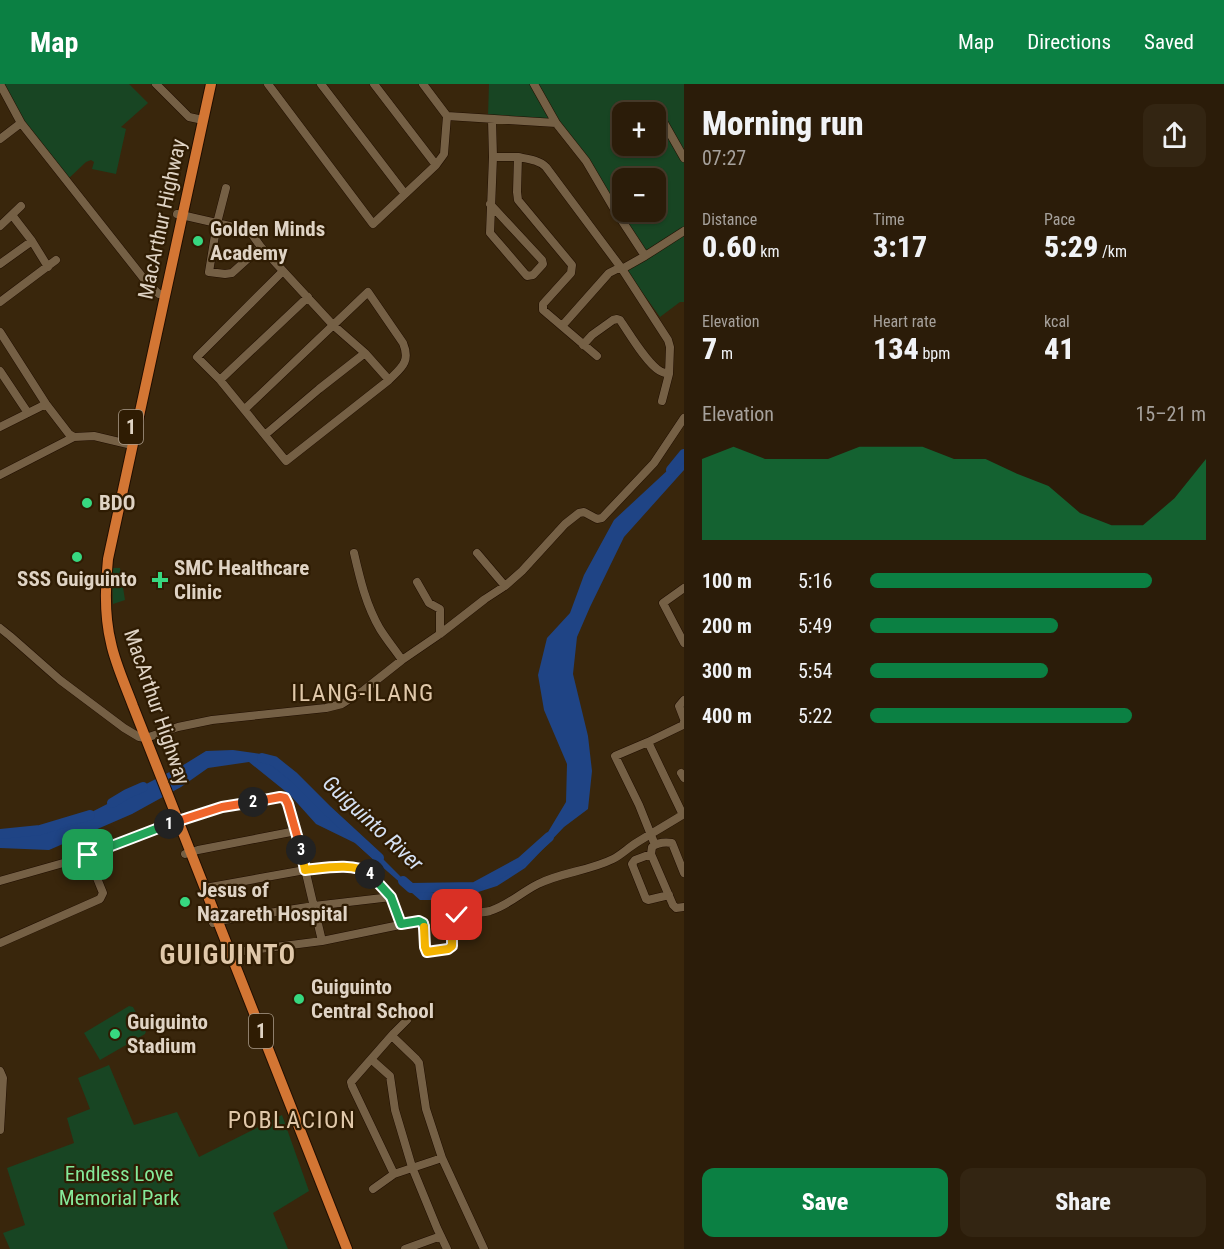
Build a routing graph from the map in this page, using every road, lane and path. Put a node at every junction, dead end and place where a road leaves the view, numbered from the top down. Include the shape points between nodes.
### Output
1 (0, 84) edge
2 (205, 84) edge
3 (211, 84) edge
4 (267, 84) edge
5 (321, 84) edge
6 (374, 84) edge
7 (423, 84) edge
8 (534, 84) edge
9 (160, 86) edge
10 (447, 116) junction
11 (200, 119) junction
12 (492, 120) junction
13 (21, 123) junction
14 (556, 123) junction
15 (666, 126) edge
16 (0, 139) edge
17 (493, 157) junction
18 (518, 157) junction
19 (684, 158) edge
20 (436, 165) junction
21 (226, 188) dead end
22 (405, 194) junction
23 (490, 204) junction
24 (21, 206) dead end
25 (12, 215) junction
26 (179, 215) junction
27 (217, 223) junction
28 (0, 226) edge
29 (684, 231) edge
30 (32, 241) junction
31 (261, 247) junction
32 (645, 256) junction
33 (56, 260) dead end
34 (0, 264) edge
35 (48, 267) junction
36 (622, 269) junction
37 (284, 271) junction
38 (162, 294) junction
39 (308, 297) junction
40 (0, 302) edge
41 (333, 325) junction
42 (562, 326) junction
43 (0, 332) edge
44 (583, 345) junction
45 (365, 353) junction
46 (597, 356) dead end
47 (0, 370) edge
48 (669, 374) junction
49 (220, 380) junction
50 (389, 380) junction
51 (662, 401) dead end
52 (46, 404) junction
53 (245, 409) junction
54 (28, 412) junction
55 (684, 418) edge
56 (0, 427) edge
57 (266, 434) junction
58 (74, 437) junction
59 (130, 445) junction
60 (0, 476) edge
61 (354, 553) dead end
62 (477, 553) dead end
63 (417, 582) dead end
64 (505, 586) junction
65 (684, 588) edge
66 (0, 628) edge
67 (440, 634) junction
68 (684, 644) edge
69 (402, 660) junction
70 (684, 700) edge
71 (684, 720) edge
72 (142, 738) junction
73 (648, 742) junction
74 (683, 815) edge
75 (173, 819) junction
76 (296, 831) junction
77 (651, 834) junction
78 (655, 845) junction
79 (188, 853) junction
80 (651, 854) junction
81 (88, 855) junction
82 (305, 870) junction
83 (684, 873) edge
84 (0, 880) edge
85 (205, 888) junction
86 (669, 895) junction
87 (391, 897) junction
88 (314, 906) junction
89 (684, 907) edge
90 (215, 922) junction
91 (401, 924) junction
92 (322, 941) junction
93 (0, 943) edge
94 (228, 955) junction
95 (407, 1020) dead end
96 (392, 1036) junction
97 (372, 1060) junction
98 (0, 1071) edge
99 (0, 1130) edge
100 (442, 1158) junction
101 (412, 1167) junction
102 (394, 1174) junction
103 (373, 1189) dead end
104 (441, 1236) junction
105 (340, 1249) edge
106 (347, 1249) edge
107 (405, 1249) edge
108 (447, 1249) edge
109 (484, 1249) edge

1 - 13 street
2 - 11 highway, MacArthur Highway / 1
3 - 11 highway, MacArthur Highway / 1
4 - 22 street via 373,224
5 - 22 street
6 - 20 street
7 - 10 street
8 - 14 street
9 - 11 street via 189,117
10 - 12 street
10 - 20 street via 444,154
11 - 26 highway, MacArthur Highway / 1
12 - 14 street
12 - 17 street
13 - 16 street
13 - 38 street via 148,284
14 - 32 street via 586,161
15 - 19 street
17 - 18 street
17 - 23 street
18 - 36 street via 546,167
18 - 42 street via 518,200 572,265 571,273 542,307
20 - 22 street
21 - 27 street
23 - 23 street via 542,260 533,275 527,276 490,233
24 - 25 street
25 - 28 street
25 - 30 street
26 - 27 street
26 - 38 highway, MacArthur Highway / 1
27 - 31 street via 251,233
27 - 31 street via 209,272 232,273
29 - 32 street
30 - 34 street
30 - 35 street
31 - 37 street
32 - 36 street
33 - 35 street
35 - 40 street
36 - 42 street via 609,273
36 - 48 street via 668,340
37 - 39 street
37 - 49 street via 197,357
38 - 59 highway, MacArthur Highway / 1
39 - 41 street
39 - 49 street
41 - 45 street
41 - 50 street via 368,292 406,349 406,361
41 - 53 street
42 - 44 street
43 - 52 street
44 - 46 street
44 - 48 street via 613,320 620,320 648,359 658,370
45 - 50 street
45 - 57 street
47 - 54 street
48 - 51 street
49 - 53 street
50 - 57 street via 286,461
52 - 54 street
52 - 58 street
53 - 57 street
54 - 56 street
55 - 64 street via 654,463 602,518 579,513
58 - 59 street via 94,436
58 - 60 street
59 - 72 highway, MacArthur Highway / 1 via 108,558 105,603 111,645
61 - 69 street via 368,606
62 - 64 street
63 - 67 street via 429,603 440,609
64 - 67 street
65 - 68 street via 663,603
66 - 72 street via 60,680
67 - 69 street
69 - 72 street via 364,690 337,705 212,720
70 - 71 street via 679,706
71 - 73 street
72 - 75 highway, MacArthur Highway / 1
73 - 74 street
73 - 77 street via 615,756
74 - 77 street
75 - 76 street via 280,797 288,804
75 - 79 highway, MacArthur Highway / 1
75 - 81 street
76 - 79 street
76 - 82 street
77 - 78 street
77 - 91 street via 614,859 553,878 508,904 453,916 452,946 448,949 427,952 423,923
78 - 80 street
78 - 83 street via 672,843
79 - 85 highway, MacArthur Highway / 1
79 - 90 highway, MacArthur Highway / 1
80 - 86 street
80 - 86 street via 632,864 646,899
81 - 84 street
81 - 93 street via 103,893 100,899
82 - 85 street
82 - 87 street via 363,869
82 - 88 street
85 - 90 highway, MacArthur Highway / 1
86 - 89 street via 676,908
87 - 88 street
87 - 91 street
88 - 90 street
88 - 92 street
90 - 94 highway, MacArthur Highway / 1
91 - 92 street
92 - 94 street
94 - 105 highway, MacArthur Highway / 1
94 - 106 highway, MacArthur Highway / 1
95 - 96 street
96 - 97 street
96 - 100 street via 419,1064 426,1109
97 - 101 street via 391,1079 395,1110
97 - 102 street via 352,1086
98 - 99 street
100 - 101 street
100 - 109 street
101 - 102 street
101 - 104 street
102 - 103 street
104 - 107 street
104 - 108 street

